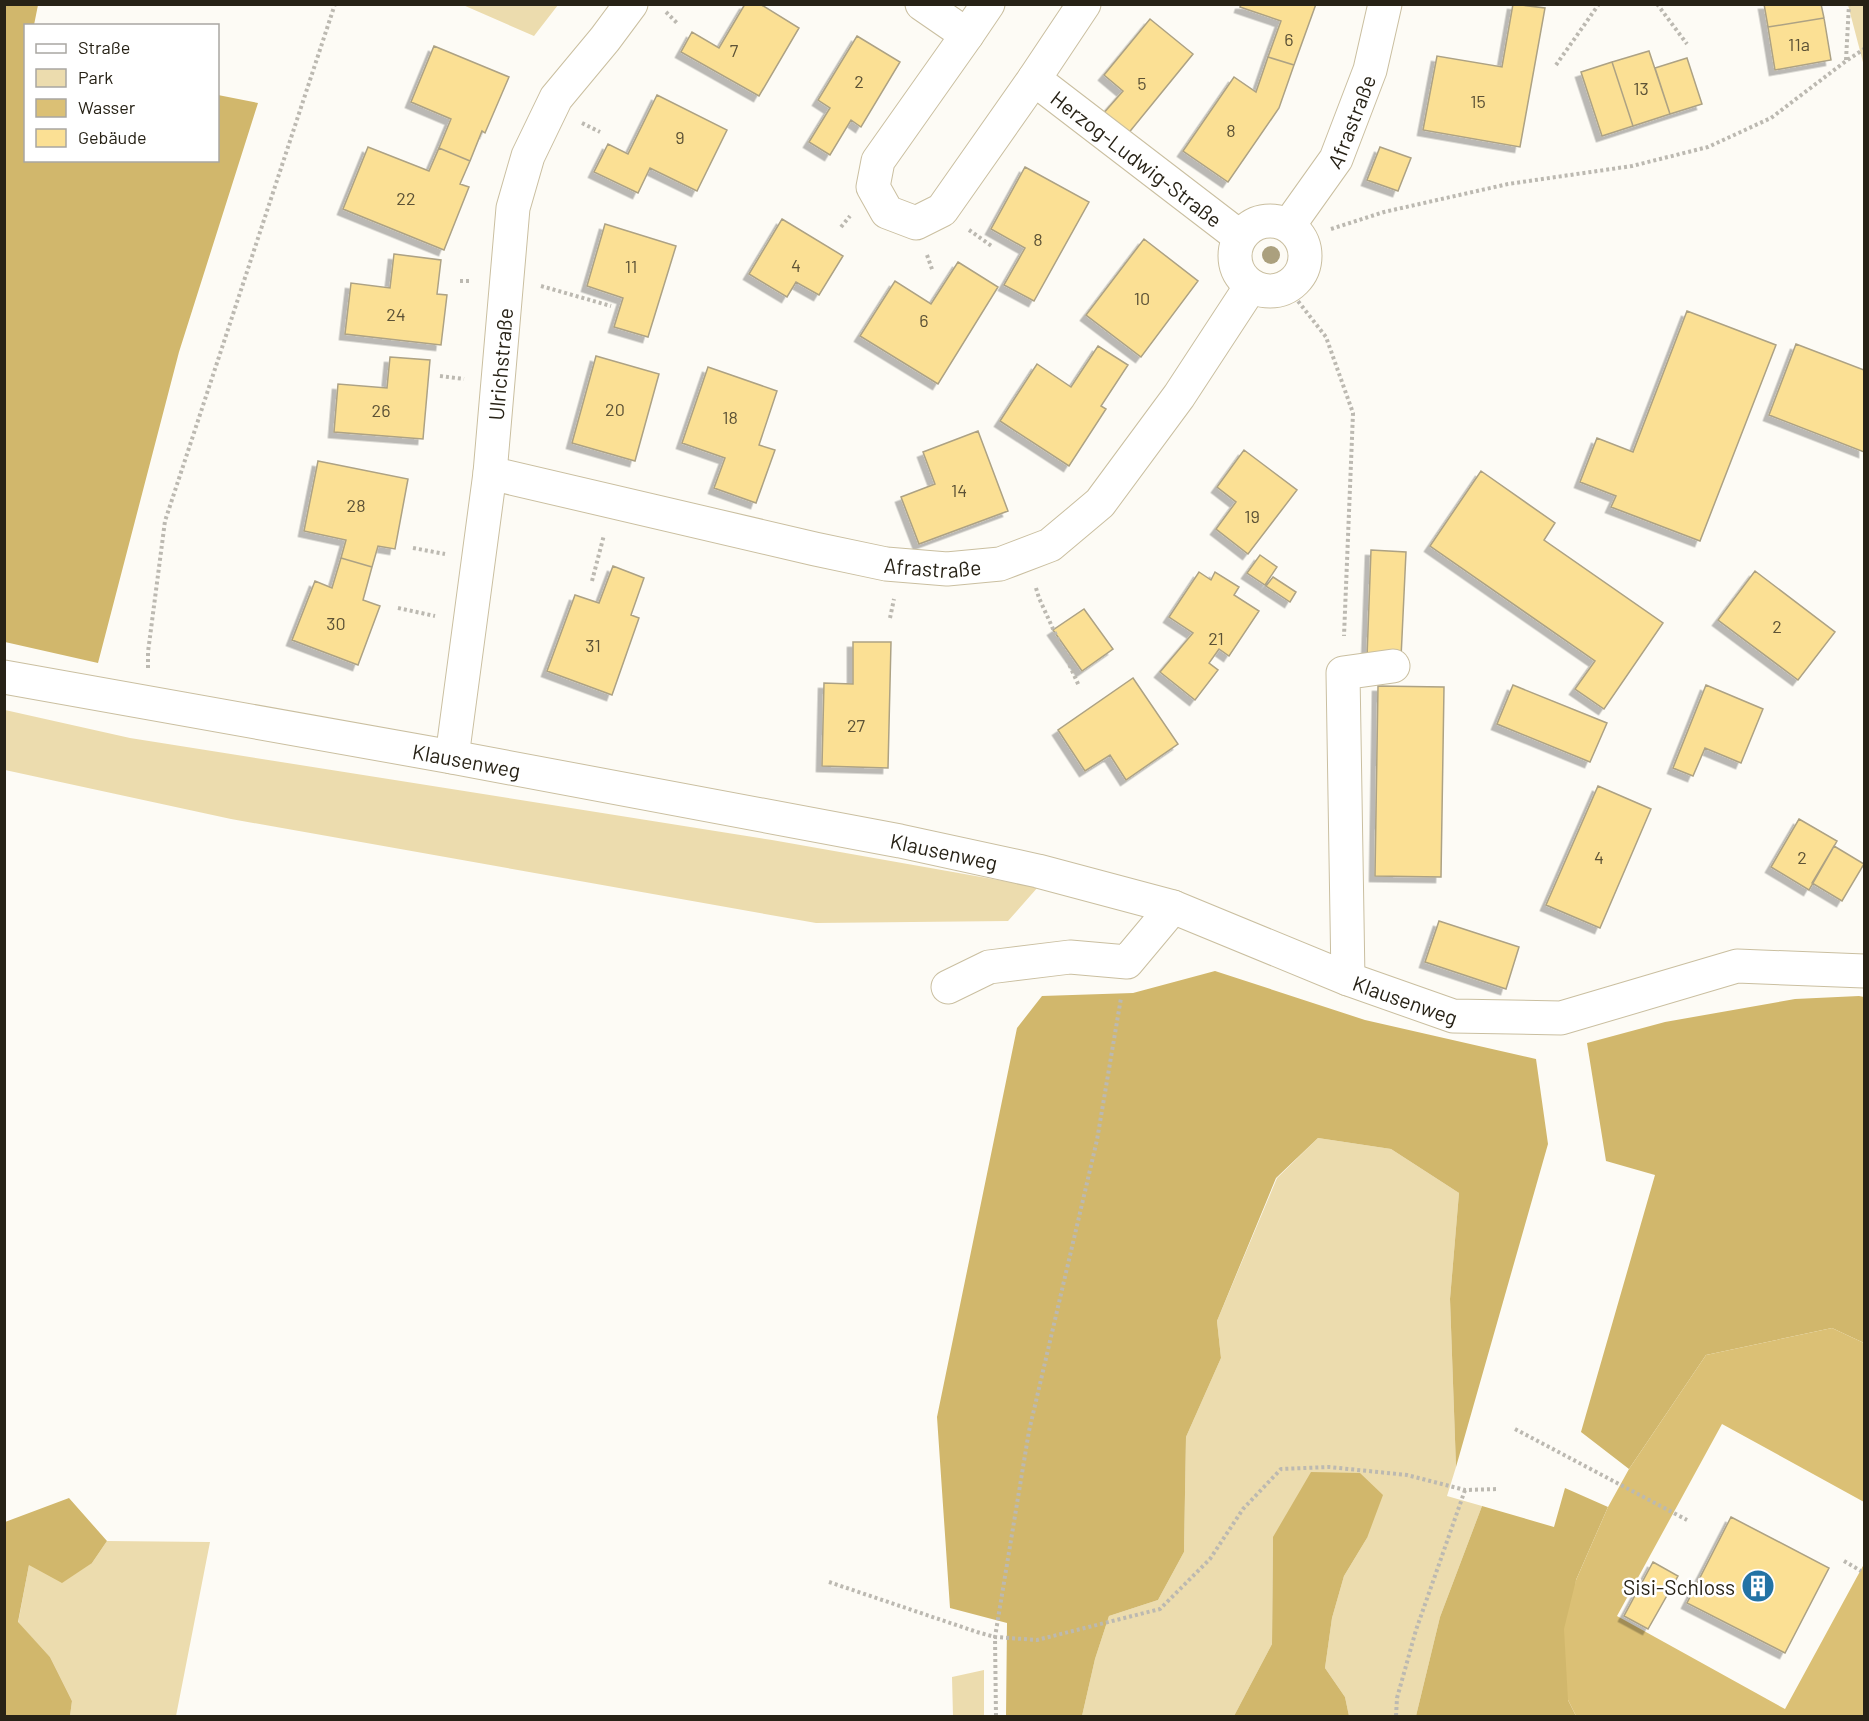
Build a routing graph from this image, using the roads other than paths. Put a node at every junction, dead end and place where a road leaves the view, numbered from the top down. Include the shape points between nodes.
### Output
1 (631, 4) edge
2 (922, 4) edge
3 (988, 4) edge
4 (1084, 4) edge
5 (1385, 4) edge
6 (967, 35) junction
7 (1034, 80) junction
8 (1296, 232) junction
9 (1240, 237) junction
10 (1251, 286) junction
11 (490, 473) junction
12 (1393, 666) dead end
13 (4, 677) edge
14 (452, 757) junction
15 (1173, 907) junction
16 (1864, 971) edge
17 (1348, 979) junction
18 (948, 987) dead end

1 - 11 street, Ulrichstraße via 556,98 528,156 513,208
2 - 6 street
3 - 6 street, Herzog-Ludwig-Straße
4 - 7 street, Herzog-Ludwig-Straße
5 - 8 street, Afrastraße via 1370,70 1336,159
6 - 7 street, Herzog-Ludwig-Straße via 878,161 873,187 887,212 916,223 942,210
7 - 9 street, Herzog-Ludwig-Straße
8 - 9 street via 1272,220 1254,224
8 - 10 street via 1306,257 1300,274 1287,287 1269,291
9 - 10 street via 1235,254 1239,272
10 - 11 street, Afrastraße via 1179,396 1100,503 1050,545 1000,564 947,569 886,564
11 - 14 street, Ulrichstraße
12 - 17 street via 1343,673
13 - 14 street, Klausenweg
14 - 15 street, Klausenweg via 911,843
15 - 17 street, Klausenweg
15 - 18 street via 1127,962 1070,957 1000,966
16 - 17 street, Klausenweg via 1737,966 1561,1018 1453,1016

